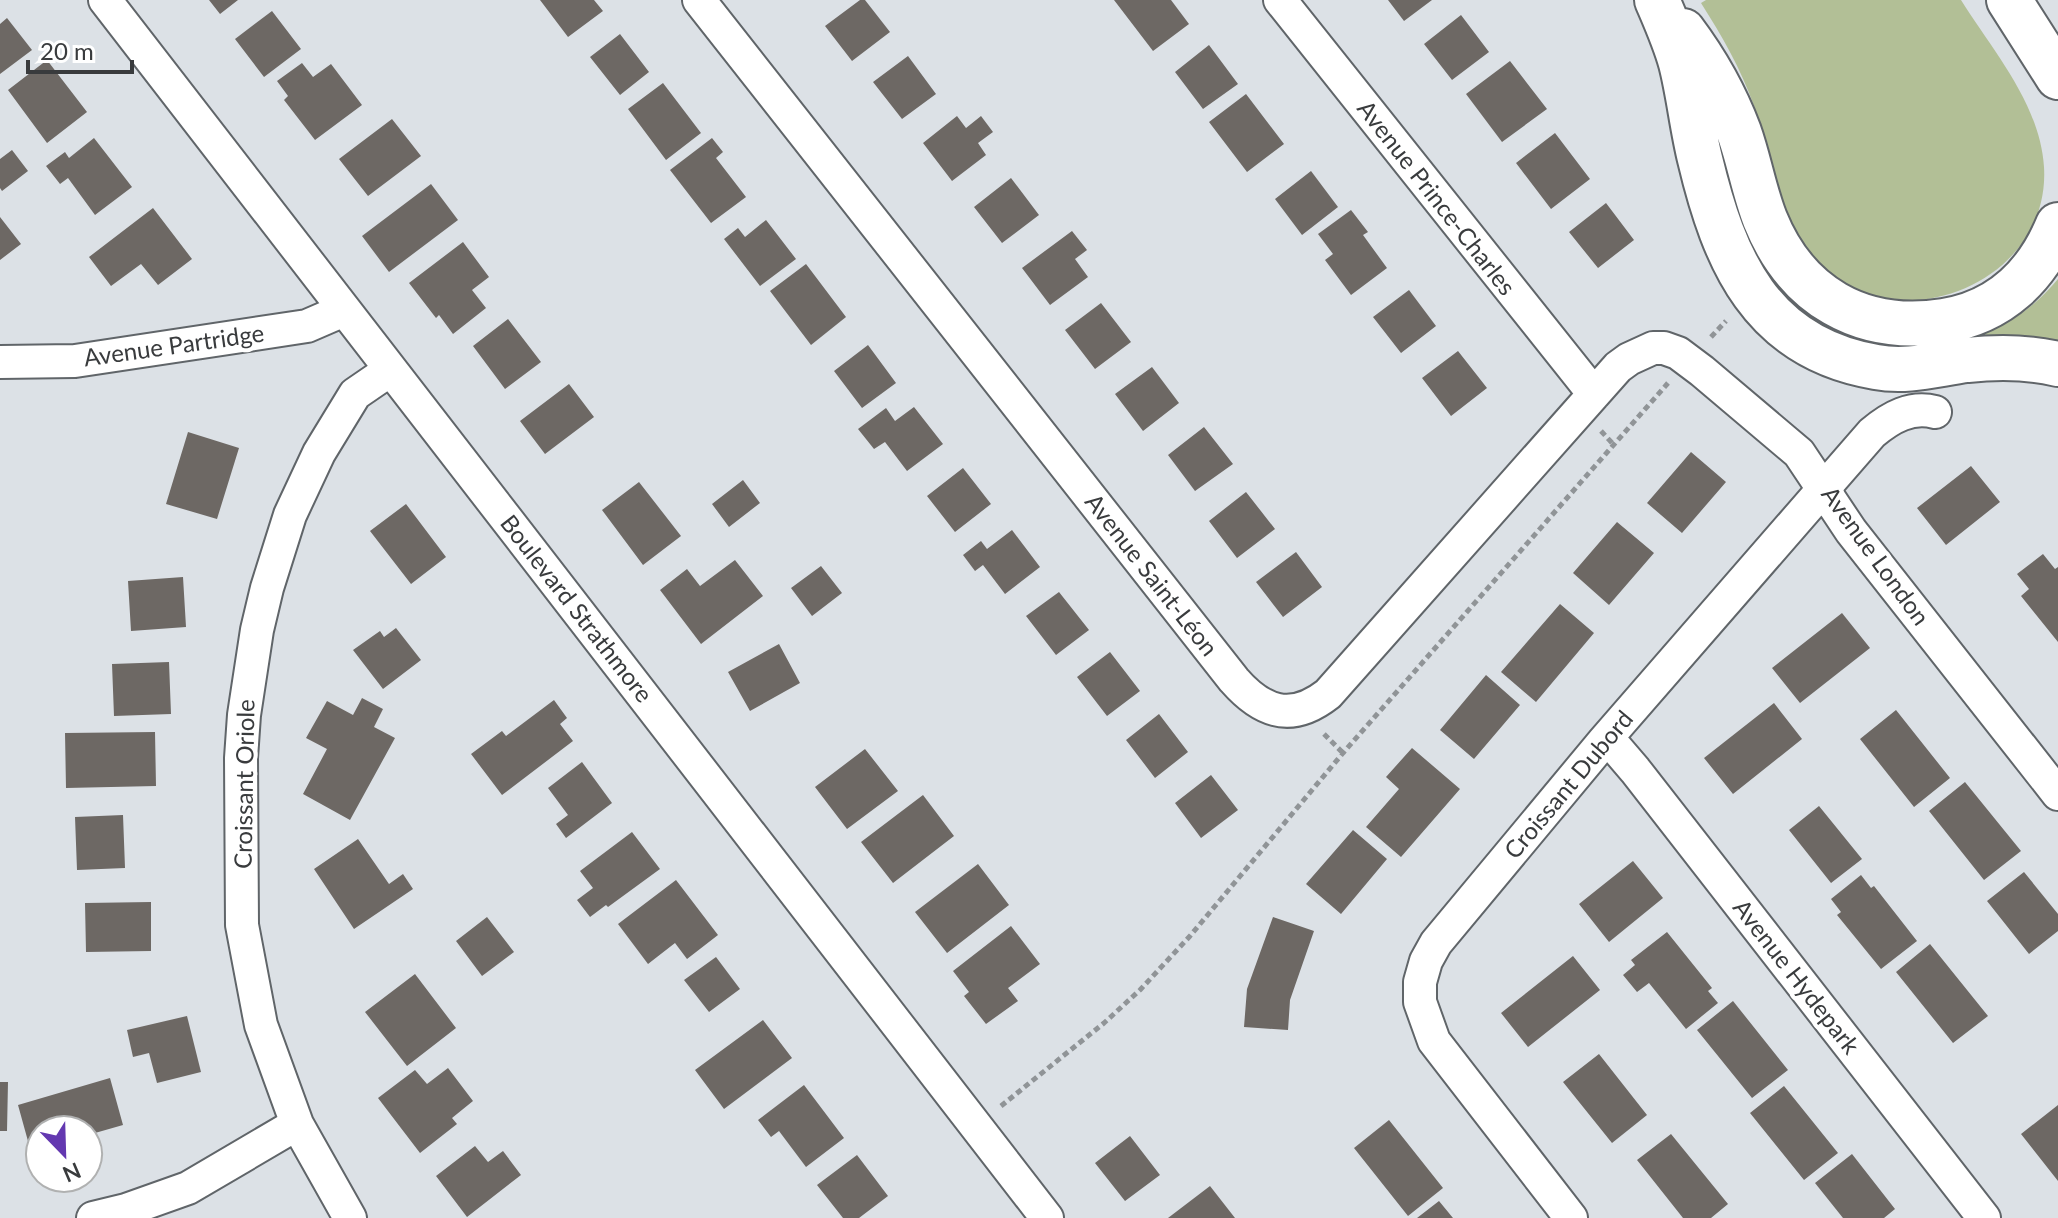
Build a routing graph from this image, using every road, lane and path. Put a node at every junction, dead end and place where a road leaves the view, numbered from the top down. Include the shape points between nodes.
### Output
1 (105, 0) edge
2 (699, 0) edge
3 (1280, 0) edge
4 (1658, 0) edge
5 (2009, 0) edge
6 (2058, 77) edge
7 (2058, 225) edge
8 (344, 310) junction
9 (1729, 318) dead end
10 (1703, 345) dead end
11 (1664, 348) joint
12 (0, 362) edge
13 (2058, 364) edge
14 (390, 370) junction
15 (1671, 379) dead end
16 (1594, 394) junction
17 (1935, 412) dead end
18 (1825, 489) junction
19 (1320, 729) dead end
20 (1604, 741) junction
21 (1343, 753) junction
22 (2058, 794) edge
23 (991, 1115) dead end
24 (297, 1124) junction
25 (93, 1218) edge
26 (350, 1218) edge
27 (1047, 1218) edge
28 (1571, 1218) edge
29 (1984, 1218) edge

1 - 8 street, Boulevard Strathmore
2 - 16 street, Avenue Saint-Léon via 1234,680 1261,705 1290,711 1328,694
3 - 16 street, Avenue Prince-Charles
4 - 7 main road via 1718,83 1765,218 1791,267 1819,295 1842,308 1886,321 1924,323 1980,312 2019,286 2036,267
4 - 13 main road via 1681,65 1700,159 1728,250 1753,295 1782,326 1827,353 1882,368 1994,359
5 - 6 main road
8 - 12 street, Avenue Partridge via 307,326 276,331 75,361
8 - 14 street, Boulevard Strathmore
9 - 10 path
11 - 16 street, Avenue Saint-Léon via 1629,359
11 - 18 street, Avenue London via 1702,371 1799,453
14 - 24 street, Croissant Oriole via 355,394 290,515 267,588 247,685 241,758 242,925 261,1025
14 - 27 street, Boulevard Strathmore
15 - 21 path
17 - 18 street, Croissant Dubord via 1911,411 1884,423
18 - 20 street, Croissant Dubord
18 - 22 street, Avenue London via 1851,531
19 - 21 path
20 - 28 street, Croissant Dubord via 1436,943 1420,982 1420,1002 1440,1050
20 - 29 street, Avenue Hydepark via 1635,770
21 - 23 path via 1140,990
24 - 25 street via 188,1188
24 - 26 street, Croissant Oriole

